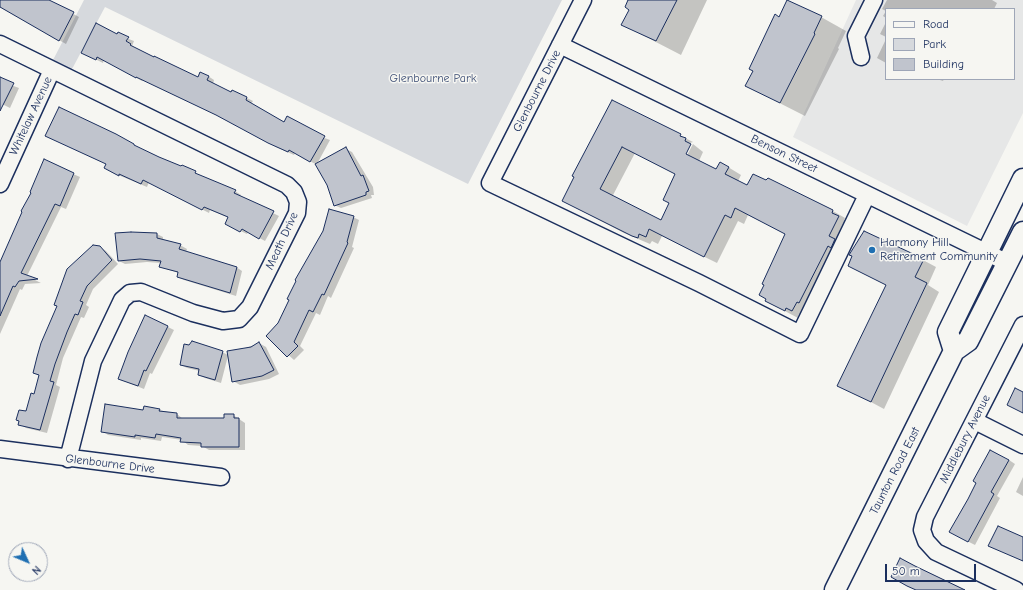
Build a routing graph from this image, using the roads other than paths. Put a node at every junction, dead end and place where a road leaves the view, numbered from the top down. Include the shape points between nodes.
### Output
1 (583, 0) edge
2 (874, 0) edge
3 (0, 44) edge
4 (560, 45) junction
5 (861, 58) dead end
6 (52, 70) junction
7 (1023, 179) edge
8 (0, 184) edge
9 (867, 195) junction
10 (1023, 232) edge
11 (987, 253) junction
12 (1008, 262) junction
13 (1023, 325) edge
14 (954, 351) junction
15 (975, 421) junction
16 (1023, 445) edge
17 (0, 449) edge
18 (68, 459) junction
19 (221, 477) dead end
20 (835, 590) edge
21 (1016, 590) edge

1 - 4 street, Glenbourne Drive
2 - 5 street via 856,36
3 - 6 street, Meath Drive
4 - 9 street, Benson Street
4 - 9 street, Glenbourne Drive via 490,183 800,334
6 - 8 street, Whitelaw Avenue
6 - 18 street, Meath Drive via 287,185 294,192 298,202 297,213 250,307 239,318 223,320 193,312 141,292 130,293 122,300 93,361
7 - 11 main road
9 - 11 street, Benson Street
10 - 12 main road, Taunton Road East
11 - 12 street, Benson Street
11 - 14 main road via 948,332
12 - 14 main road, Taunton Road East via 968,341
13 - 15 street, Middlebury Avenue
14 - 20 main road, Taunton Road East
15 - 16 street
15 - 21 street, Middlebury Avenue via 925,517 922,530 926,541 936,552
17 - 18 street, Glenbourne Drive
18 - 19 street, Glenbourne Drive

